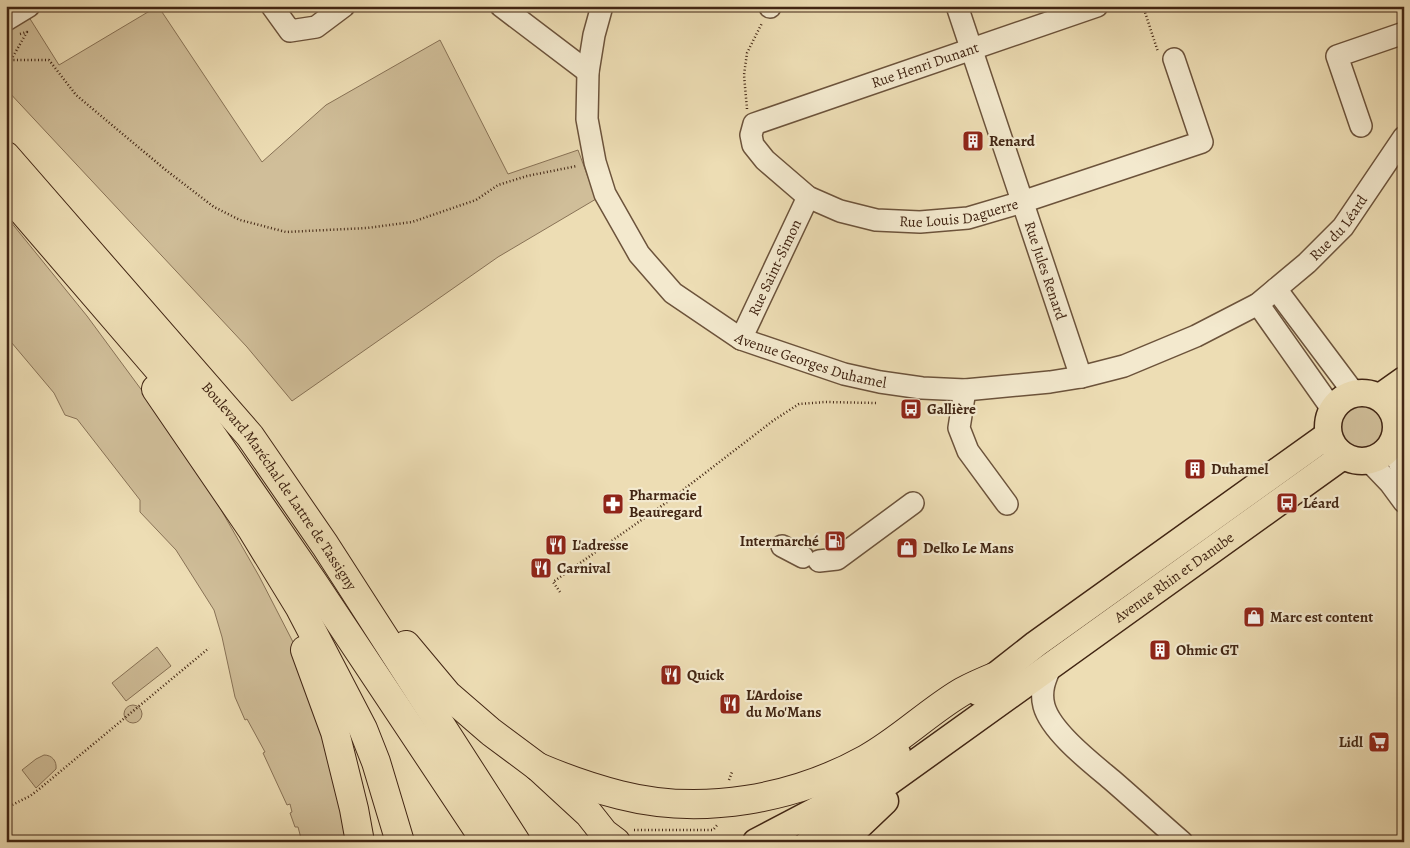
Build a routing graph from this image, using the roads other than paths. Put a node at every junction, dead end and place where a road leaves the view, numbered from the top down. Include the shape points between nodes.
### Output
1 (29, 6) edge
2 (272, 6) edge
3 (344, 6) edge
4 (502, 6) edge
5 (602, 6) edge
6 (957, 6) edge
7 (1087, 8) edge
8 (10, 28) edge
9 (1404, 33) edge
10 (971, 50) junction
11 (1174, 59) road end
12 (588, 72) junction
13 (754, 124) joint
14 (1361, 126) dead end
15 (1404, 138) edge
16 (6, 156) edge
17 (6, 192) edge
18 (808, 197) junction
19 (1022, 202) junction
20 (57, 249) junction
21 (1276, 289) junction
22 (1258, 304) junction
23 (741, 339) junction
24 (1081, 377) junction
25 (1404, 380) edge
26 (966, 390) junction
27 (1354, 393) junction
28 (1380, 397) junction
29 (1332, 409) junction
30 (1400, 416) edge
31 (1328, 435) junction
32 (1391, 445) junction
33 (1344, 456) junction
34 (1370, 461) junction
35 (1404, 473) edge
36 (1404, 502) edge
37 (913, 503) dead end
38 (1007, 504) dead end
39 (251, 528) junction
40 (325, 546) junction
41 (782, 546) dead end
42 (1051, 666) junction
43 (999, 688) junction
44 (952, 737) junction
45 (538, 767) junction
46 (360, 842) edge
47 (400, 842) edge
48 (486, 842) edge
49 (516, 842) edge
50 (616, 842) edge
51 (756, 842) edge
52 (809, 842) edge
53 (842, 842) edge
54 (1182, 842) edge

1 - 8 street
2 - 3 street via 290,30 316,27
4 - 12 street
5 - 12 street, Avenue Georges Duhamel
6 - 10 street, Rue Jules Renard
7 - 10 street, Rue Henri Dunant
9 - 14 street via 1338,56
10 - 13 street, Rue Henri Dunant
10 - 19 street, Rue Jules Renard
11 - 19 street, Rue Louis Daguerre via 1202,142
12 - 23 street, Avenue Georges Duhamel via 587,119 595,162 606,194 639,254 673,293
13 - 18 street, Rue Louis Daguerre via 753,145 764,160
15 - 21 street, Rue du Léard via 1343,227
16 - 40 highway, Boulevard Maréchal de Lattre de Tassigny via 250,436
17 - 20 highway, Boulevard Maréchal de Lattre de Tassigny
18 - 19 street, Rue Louis Daguerre via 840,211 876,220 920,222 968,218
18 - 23 street, Rue Saint-Simon
19 - 24 street, Rue Jules Renard
20 - 39 highway
20 - 48 highway, Boulevard Maréchal de Lattre de Tassigny via 198,415
21 - 22 street, Rue du Léard
21 - 27 street
22 - 24 street, Avenue Georges Duhamel via 1172,347 1124,366
22 - 29 street
23 - 26 street, Avenue Georges Duhamel via 844,374 922,388
24 - 26 street, Avenue Georges Duhamel
25 - 28 main road
26 - 38 street via 959,428 968,451
27 - 28 main road
27 - 29 main road via 1345,396
28 - 30 main road
29 - 31 main road via 1328,417
30 - 32 main road
31 - 33 main road via 1336,451
31 - 43 main road, Avenue Rhin et Danube via 1036,644
32 - 34 main road
32 - 35 street
33 - 34 main road
33 - 42 main road, Avenue Rhin et Danube
34 - 36 street
37 - 41 street via 838,559 811,559
39 - 46 highway via 257,560 304,647 336,732
39 - 47 highway via 300,608 363,729
40 - 45 highway via 341,550 398,636 447,694 490,732
40 - 49 highway, Boulevard Maréchal de Lattre de Tassigny
42 - 43 main road, Avenue Rhin et Danube
42 - 54 street via 1043,683 1044,706 1053,723 1071,744
43 - 44 main road
43 - 45 highway via 960,693 866,759 814,782 768,796 701,804 654,801 622,796
43 - 51 main road via 972,698 829,802
44 - 52 main road
44 - 53 main road
45 - 50 highway

